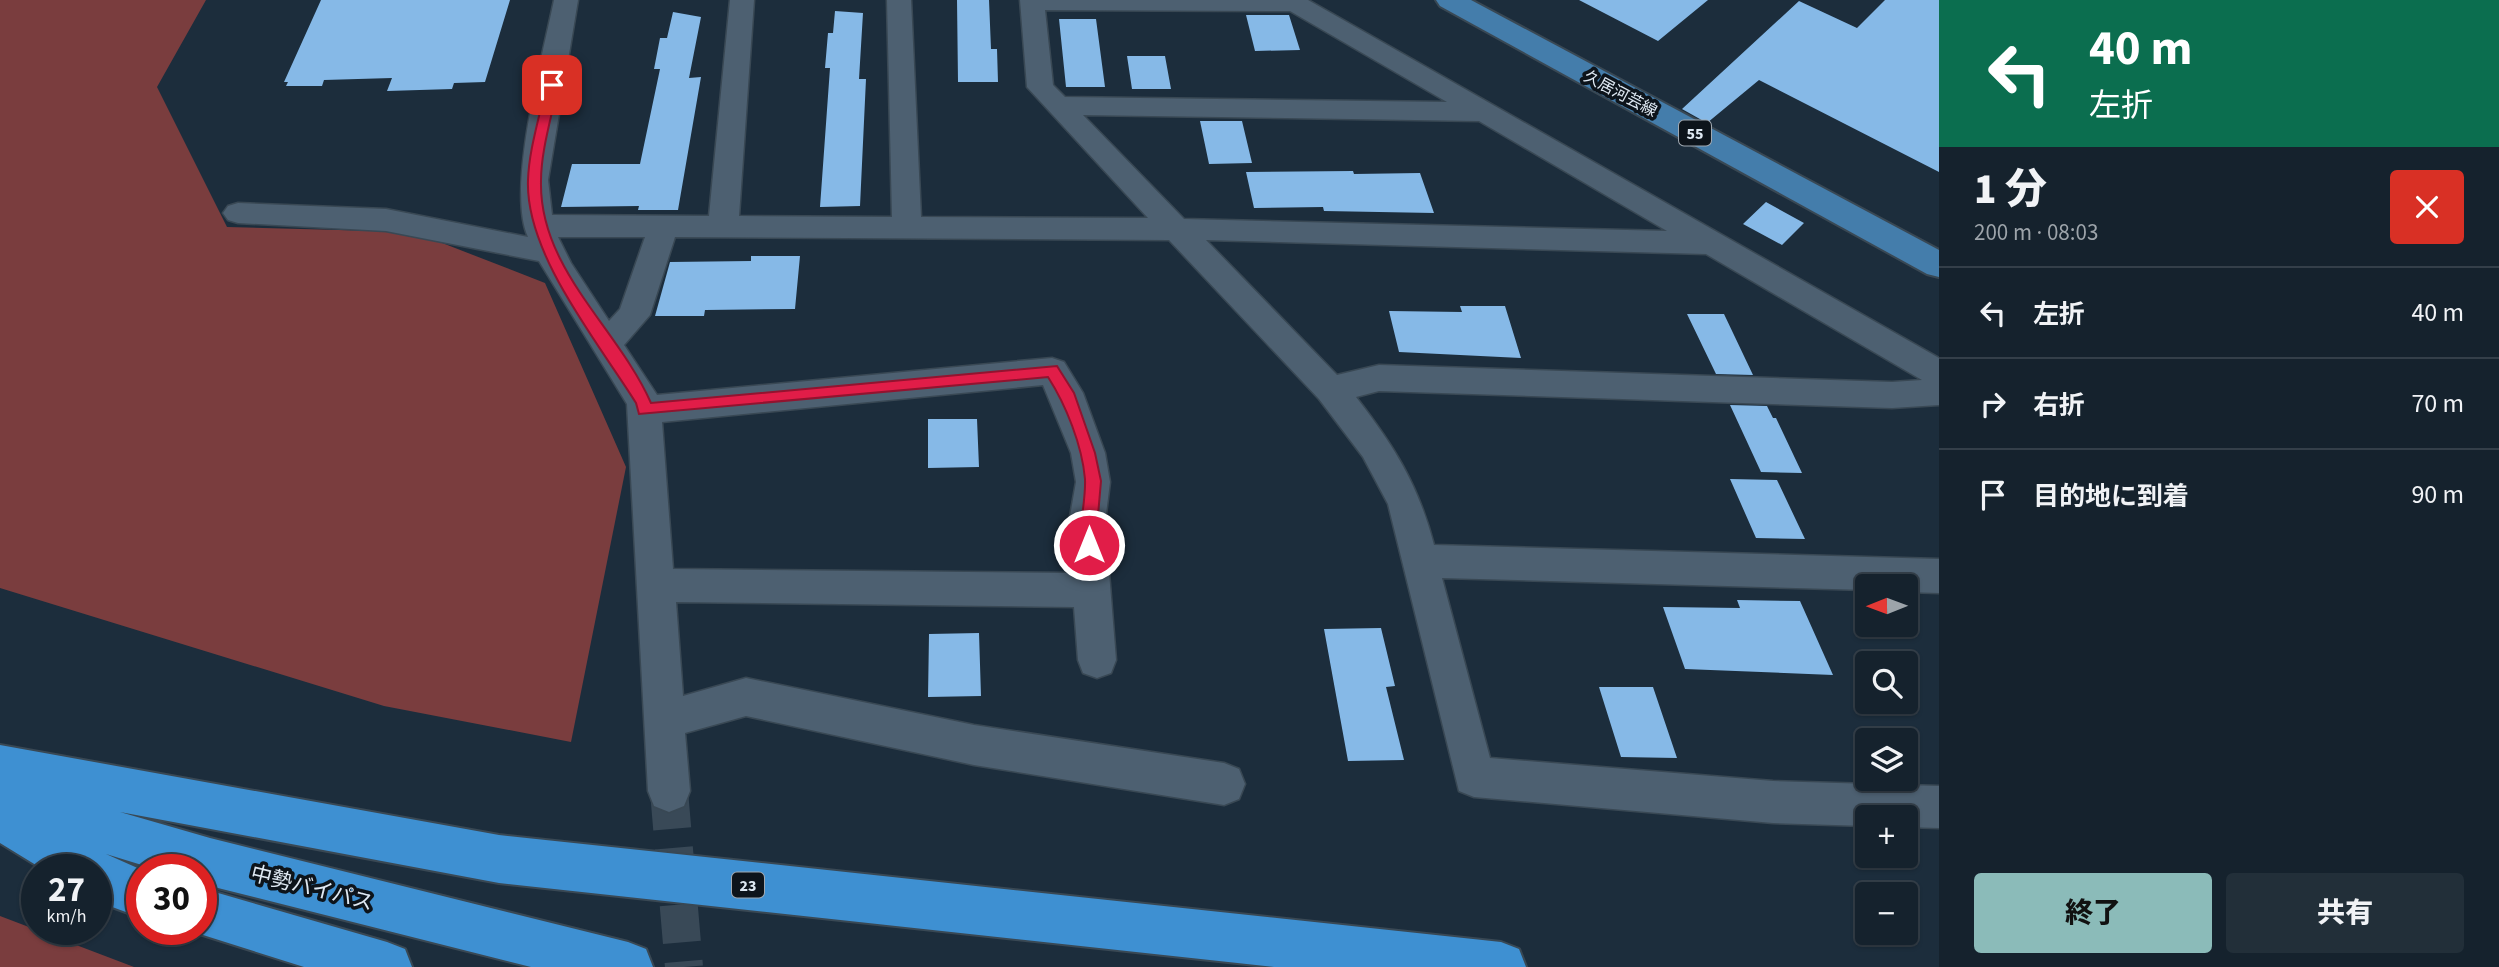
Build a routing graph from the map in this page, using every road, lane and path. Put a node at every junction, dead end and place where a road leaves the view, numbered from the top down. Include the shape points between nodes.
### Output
1 (566, 0) edge
2 (742, 0) edge
3 (900, 0) edge
4 (1450, 0) edge
5 (1032, 1) edge
6 (1293, 2) edge
7 (1058, 106) junction
8 (1483, 112) junction
9 (238, 213) dead end
10 (663, 228) junction
11 (723, 228) junction
12 (906, 228) junction
13 (1176, 229) junction
14 (544, 239) junction
15 (1708, 243) junction
16 (1939, 265) edge
17 (606, 343) junction
18 (1939, 374) edge
19 (1331, 390) junction
20 (1939, 392) edge
21 (644, 410) junction
22 (1420, 561) junction
23 (1939, 576) edge
24 (655, 585) junction
25 (1092, 590) junction
26 (1097, 660) dead end
27 (665, 720) junction
28 (0, 767) edge
29 (1224, 784) dead end
30 (669, 791) tunnel mouth
31 (0, 799) edge
32 (1939, 807) edge
33 (0, 817) edge
34 (62, 854) edge
35 (217, 917) edge
36 (387, 967) edge
37 (628, 967) edge
38 (1501, 967) edge

1 - 14 street via 534,180
2 - 11 street
3 - 12 street
4 - 16 main road, 久居河芸線 / 55
5 - 6 street
5 - 7 street via 1040,87
6 - 8 street
7 - 8 street
7 - 13 street
8 - 15 street
9 - 14 street via 386,219
10 - 11 street
10 - 14 street
10 - 17 street via 634,314
11 - 12 street
12 - 13 street
13 - 15 street
13 - 19 street
14 - 17 street
15 - 18 street
17 - 21 street via 644,402
19 - 20 street via 1379,378 1892,395
19 - 22 street via 1375,447 1405,503
21 - 24 street
21 - 25 street via 1052,371 1066,393 1093,481 1087,522
22 - 23 street
22 - 32 street via 1474,777 1773,802
24 - 25 street
24 - 27 street
25 - 26 street
27 - 29 street via 746,697 974,745
27 - 30 street
28 - 38 highway, 23 via 499,859
31 - 37 highway, 中勢バイパス via 211,862
33 - 34 highway
35 - 36 highway

